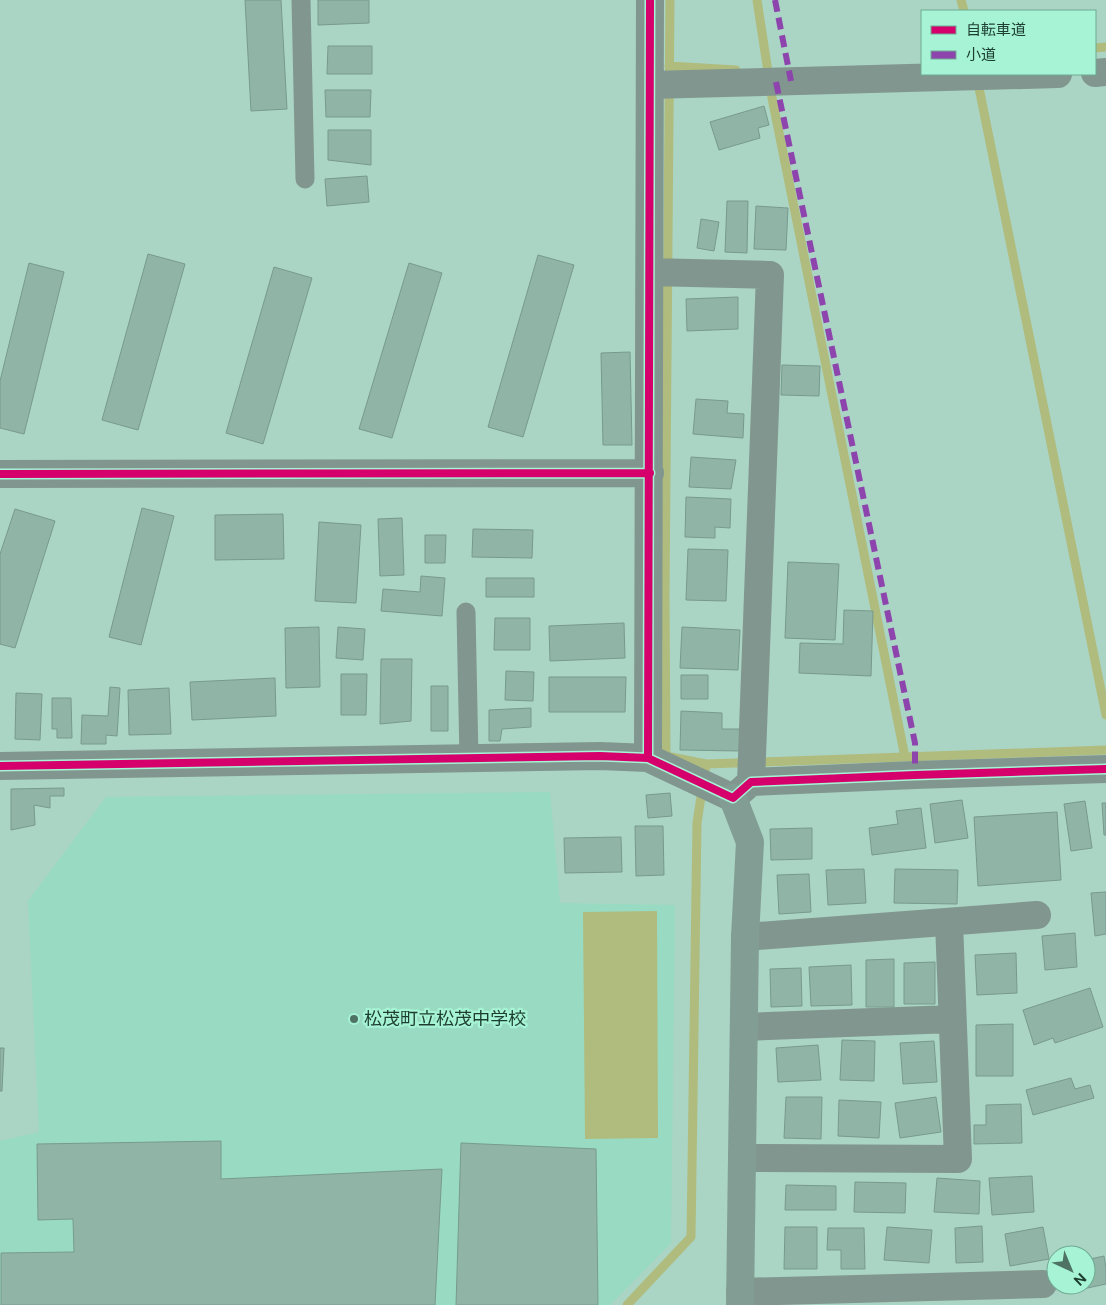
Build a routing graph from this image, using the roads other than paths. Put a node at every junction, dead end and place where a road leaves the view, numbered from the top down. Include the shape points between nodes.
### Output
1 (301, 0) edge
2 (650, 0) edge
3 (1021, 75) edge
4 (650, 85) junction
5 (305, 178) dead end
6 (650, 272) junction
7 (650, 473) junction
8 (0, 474) edge
9 (466, 612) dead end
10 (648, 758) junction
11 (469, 759) junction
12 (0, 766) edge
13 (1106, 769) edge
14 (742, 790) junction
15 (1037, 915) dead end
16 (948, 922) junction
17 (745, 937) junction
18 (952, 1019) junction
19 (744, 1027) junction
20 (742, 1158) junction
21 (1043, 1284) dead end
22 (740, 1299) edge

1 - 5 lane
2 - 4 street
3 - 4 street
4 - 6 street
6 - 7 street
6 - 14 street via 770,275
7 - 8 street
7 - 10 street
9 - 11 lane
10 - 11 street
10 - 14 street
11 - 12 street
13 - 14 street via 915,775
14 - 17 street via 750,842
15 - 16 street
16 - 17 street
16 - 18 street
17 - 19 street
18 - 19 street
18 - 20 street via 958,1159
19 - 20 street
20 - 22 street
21 - 22 street

